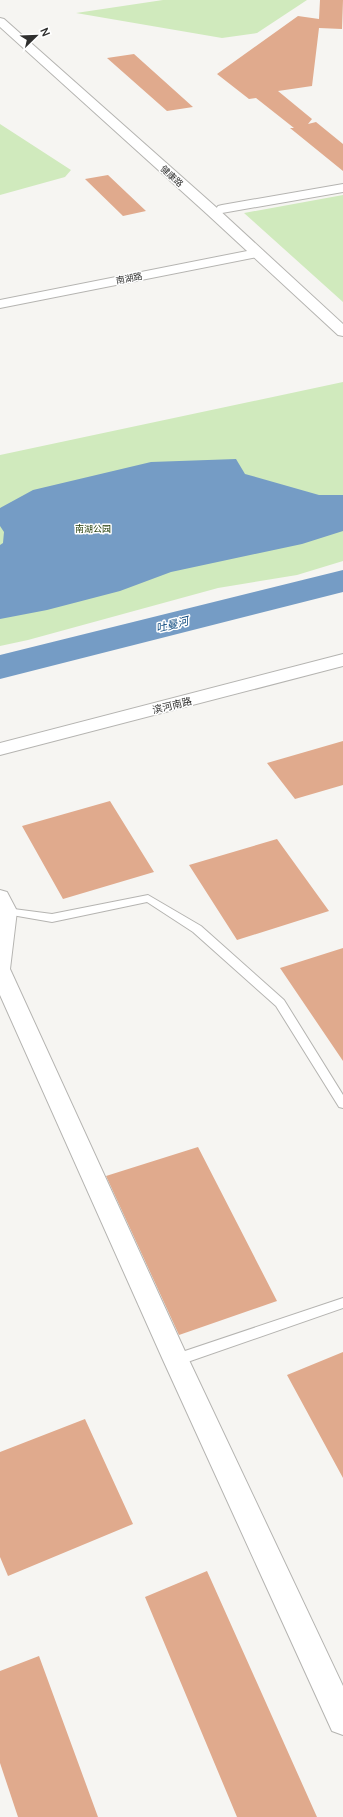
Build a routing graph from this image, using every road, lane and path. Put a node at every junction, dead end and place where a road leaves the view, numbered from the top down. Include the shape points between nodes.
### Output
1 (0, 9) edge
2 (0, 21) edge
3 (343, 188) edge
4 (222, 209) junction
5 (257, 253) junction
6 (0, 304) edge
7 (343, 319) edge
8 (343, 332) edge
9 (343, 660) edge
10 (0, 749) edge
11 (3, 904) edge
12 (0, 967) edge
13 (0, 971) edge
14 (343, 1104) edge
15 (343, 1304) edge
16 (176, 1360) junction
17 (343, 1720) edge

1 - 4 main road, 健康路
2 - 5 main road, 健康路
3 - 4 street
4 - 7 main road, 健康路
5 - 6 main road, 南湖路
5 - 8 main road, 健康路
9 - 10 main road, 滨河南路
11 - 12 street
11 - 14 lane via 52,918 148,898 197,929 280,1003
13 - 16 street
15 - 16 lane
16 - 17 street

